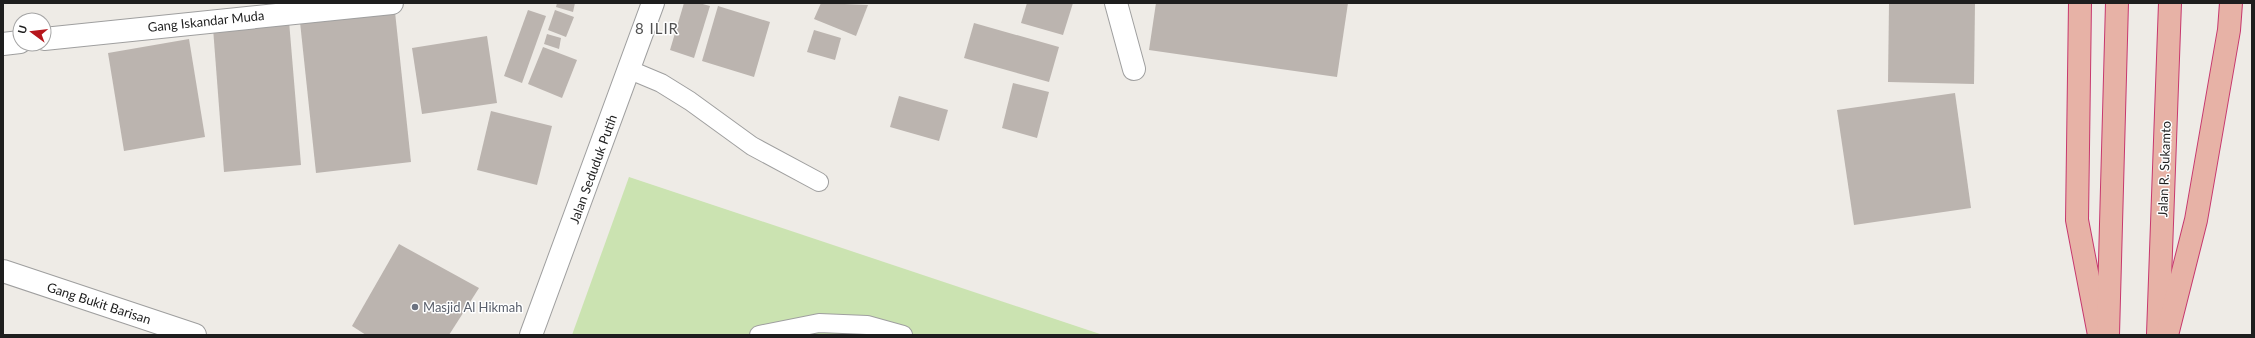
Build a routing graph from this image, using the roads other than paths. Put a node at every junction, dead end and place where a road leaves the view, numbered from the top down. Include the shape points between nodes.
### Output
1 (392, 3) edge
2 (653, 3) edge
3 (1116, 3) edge
4 (2080, 3) edge
5 (2117, 3) edge
6 (2170, 3) edge
7 (2231, 3) edge
8 (52, 38) edge
9 (1134, 69) dead end
10 (630, 70) junction
11 (818, 182) dead end
12 (3, 271) edge
13 (194, 335) edge
14 (531, 335) edge
15 (759, 335) edge
16 (903, 335) edge
17 (2099, 335) edge
18 (2108, 335) edge
19 (2158, 335) edge
20 (2167, 335) edge

1 - 8 street, Gang Iskandar Muda
2 - 10 street, Jalan Seduduk Putih
3 - 9 street
4 - 17 highway via 2077,220
5 - 18 highway
6 - 19 highway, Jalan R. Sukamto
7 - 20 highway via 2230,30 2196,220
10 - 11 lane via 661,84 752,146
10 - 14 street, Jalan Seduduk Putih
12 - 13 street, Gang Bukit Barisan
15 - 16 lane via 819,322 867,325

